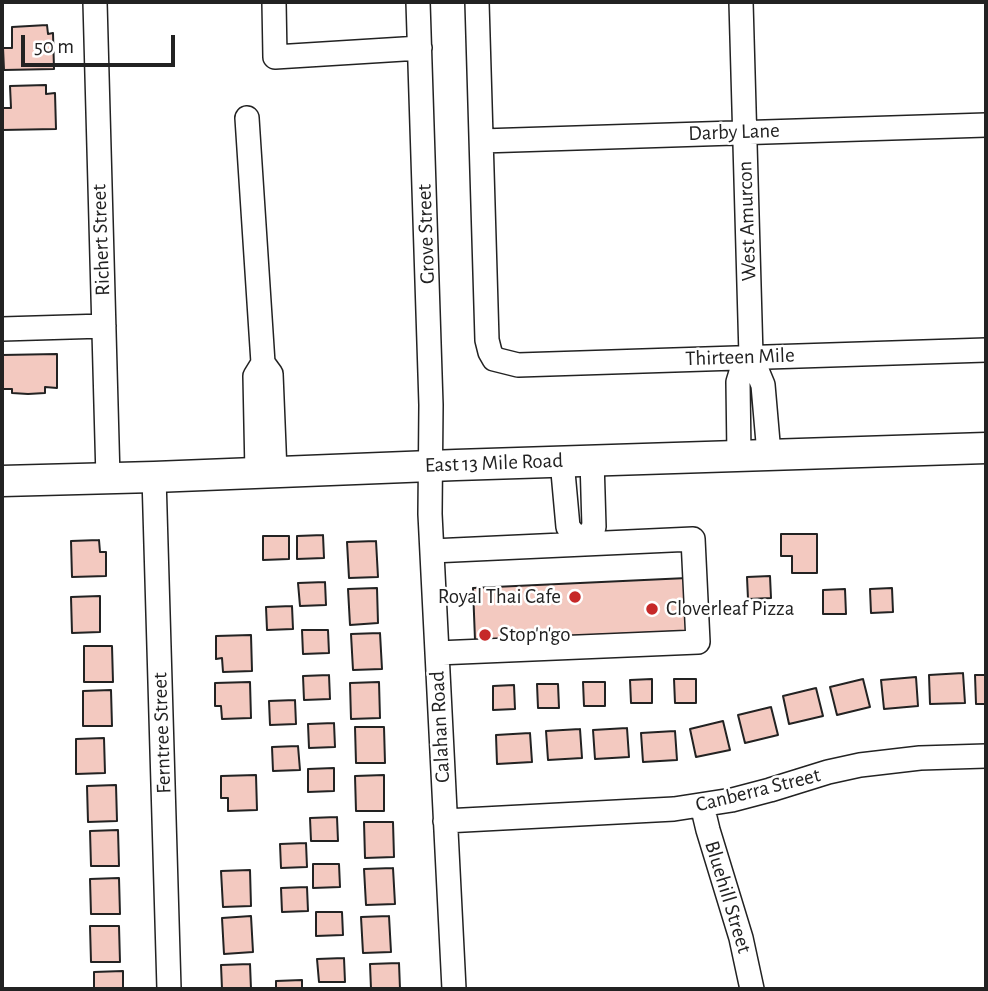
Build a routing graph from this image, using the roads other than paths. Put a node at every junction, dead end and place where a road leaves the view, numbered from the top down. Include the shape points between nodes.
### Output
1 (95, 2) edge
2 (274, 2) edge
3 (418, 2) edge
4 (477, 2) edge
5 (741, 2) edge
6 (420, 48) junction
7 (247, 118) dead end
8 (986, 125) edge
9 (744, 132) junction
10 (482, 141) junction
11 (104, 326) junction
12 (2, 330) edge
13 (986, 349) edge
14 (751, 356) junction
15 (986, 448) edge
16 (769, 454) junction
17 (739, 455) junction
18 (592, 460) junction
19 (562, 461) junction
20 (429, 466) junction
21 (266, 472) junction
22 (154, 477) junction
23 (108, 478) junction
24 (2, 481) edge
25 (582, 544) junction
26 (432, 551) junction
27 (437, 653) junction
28 (986, 756) edge
29 (702, 805) junction
30 (445, 821) junction
31 (169, 989) edge
32 (454, 989) edge
33 (752, 989) edge

1 - 11 street, Richert Street
2 - 6 street via 275,57
3 - 6 street, Grove Street
4 - 10 street
5 - 9 street, West Amurcon
6 - 20 street, Grove Street
7 - 21 street via 262,363 255,376
8 - 9 street, Darby Lane
9 - 10 street, Darby Lane
9 - 14 street, West Amurcon
10 - 14 street, Thirteen Mile via 487,340 494,359 518,365
11 - 12 street
11 - 23 street, Richert Street
13 - 14 street, Thirteen Mile
14 - 16 street, West Amurcon via 763,386
14 - 17 street, West Amurcon via 737,382
15 - 16 main road, East 13 Mile Road
16 - 17 main road, East 13 Mile Road
17 - 18 main road, East 13 Mile Road
18 - 19 main road, East 13 Mile Road
18 - 25 street via 594,527
19 - 20 main road, East 13 Mile Road
19 - 25 street via 568,527
20 - 21 main road, East 13 Mile Road
20 - 26 street, Calahan Road
21 - 22 main road, East 13 Mile Road
22 - 23 main road, East 13 Mile Road
22 - 31 street, Ferntree Street
23 - 24 main road, East 13 Mile Road
25 - 26 street
25 - 27 street via 694,538 698,642
26 - 27 street, Calahan Road
27 - 30 street, Calahan Road
28 - 29 street, Canberra Street via 860,765
29 - 30 street, Canberra Street
29 - 33 street, Bluehill Street
30 - 32 street, Calahan Road

